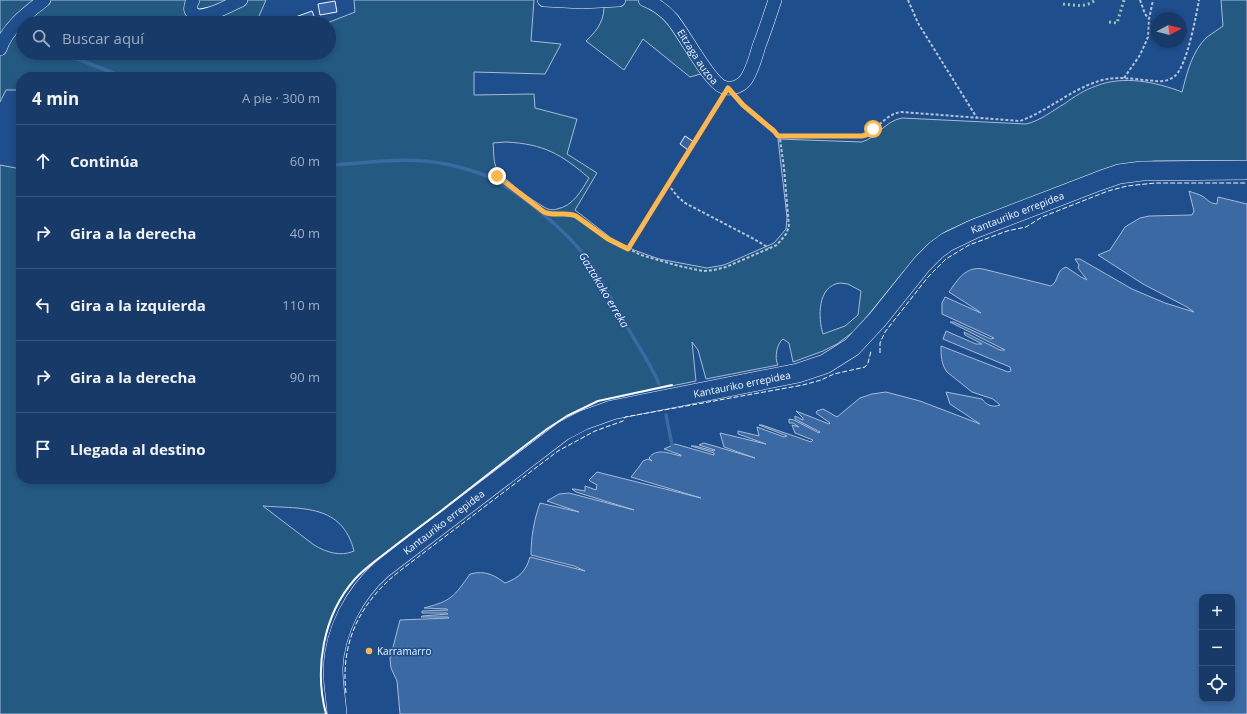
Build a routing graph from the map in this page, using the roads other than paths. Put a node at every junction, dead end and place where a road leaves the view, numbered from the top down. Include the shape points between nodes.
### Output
1 (44, 0) edge
2 (193, 0) edge
3 (241, 0) edge
4 (544, 0) edge
5 (619, 0) edge
6 (645, 0) edge
7 (775, 0) edge
8 (25, 16) edge
9 (16, 24) edge
10 (0, 48) edge
11 (1247, 170) edge
12 (337, 714) edge

1 - 8 lane
2 - 3 lane via 191,10 198,16
4 - 5 lane
6 - 7 lane, Eitzaga auzoa via 666,13 714,80 728,88 738,86 750,72
9 - 10 lane
11 - 12 highway, Kantauriko errepidea via 1137,171 1119,174 1092,184 974,229 944,244 922,264 862,337 844,353 825,364 798,373 612,410 567,429 382,569 364,588 347,615 336,647 333,678

